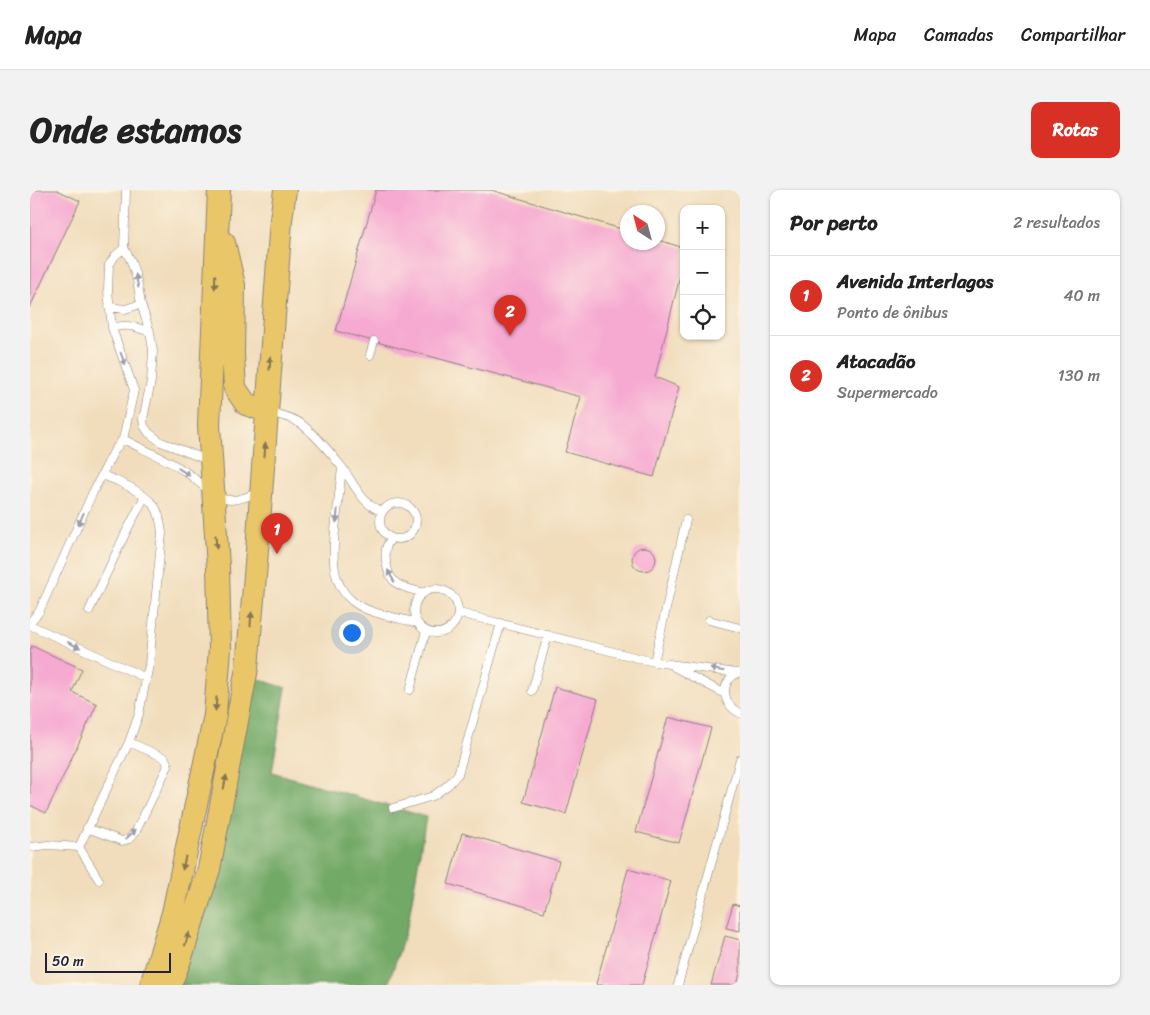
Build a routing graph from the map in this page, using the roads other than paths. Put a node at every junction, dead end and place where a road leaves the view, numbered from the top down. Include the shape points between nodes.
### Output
1 (126, 190) edge
2 (219, 190) edge
3 (280, 190) edge
4 (285, 190) edge
5 (217, 216) junction
6 (281, 220) junction
7 (124, 248) junction
8 (141, 304) junction
9 (109, 307) junction
10 (112, 328) junction
11 (150, 332) junction
12 (374, 341) dead end
13 (370, 356) dead end
14 (267, 411) junction
15 (123, 439) junction
16 (212, 462) junction
17 (342, 468) junction
18 (102, 475) junction
19 (262, 490) junction
20 (213, 493) junction
21 (144, 498) junction
22 (382, 510) junction
23 (686, 520) dead end
24 (392, 539) junction
25 (424, 593) junction
26 (90, 611) dead end
27 (459, 613) junction
28 (709, 620) dead end
29 (417, 622) junction
30 (501, 623) junction
31 (30, 624) edge
32 (740, 628) edge
33 (426, 631) junction
34 (548, 634) junction
35 (654, 662) junction
36 (670, 665) junction
37 (738, 673) edge
38 (146, 678) junction
39 (410, 690) dead end
40 (532, 691) dead end
41 (725, 694) junction
42 (740, 714) edge
43 (129, 742) junction
44 (740, 758) edge
45 (393, 808) dead end
46 (88, 828) junction
47 (30, 847) edge
48 (79, 847) junction
49 (99, 880) dead end
50 (151, 985) edge
51 (170, 985) edge
52 (678, 985) edge

1 - 7 lane
2 - 5 main road
3 - 6 main road
4 - 6 main road
5 - 14 main road via 234,285 235,388 246,404
5 -> 16 main road via 209,424
14 -> 6 main road
8 -> 7 lane via 137,280
7 - 9 lane via 109,265
8 - 9 lane via 125,309
8 - 11 lane
9 - 10 lane
10 - 11 lane via 128,325
10 -> 15 lane via 134,390
11 - 16 lane via 153,351 144,426 161,442
12 - 13 lane
14 - 17 lane via 303,425
19 -> 14 main road
15 - 18 lane
15 -> 20 lane via 185,471
16 - 20 main road
17 - 22 lane via 364,499
17 -> 29 lane via 333,554 337,581 345,594 359,605
18 - 21 lane via 121,482
18 -> 31 lane via 39,612
19 - 20 lane via 237,500 224,499
51 -> 19 main road via 208,869 245,677
20 -> 50 main road via 220,648 215,715 173,914
21 - 26 lane
21 - 38 lane via 155,506 162,533
22 - 24 lane via 380,525 384,534
22 - 24 lane via 388,505 401,503 415,514 412,532 402,539
23 - 35 lane
25 -> 24 lane via 397,585 389,576 386,547
25 - 27 lane via 438,589 451,594
25 - 29 lane via 414,610
27 - 30 lane
27 - 33 lane via 448,631 433,634
28 - 32 lane
29 - 33 lane
30 - 34 lane
30 - 45 lane via 458,774 432,796
31 -> 38 lane
33 - 39 lane
34 - 35 lane
34 - 40 lane
35 - 36 lane
37 -> 36 lane
36 - 41 lane
37 - 41 lane via 726,684
38 - 43 lane
41 - 42 lane via 728,705
43 - 46 lane
46 -> 43 lane via 122,841 129,839 168,766 165,758
44 - 52 lane
46 - 48 lane
47 - 48 lane
48 - 49 lane

